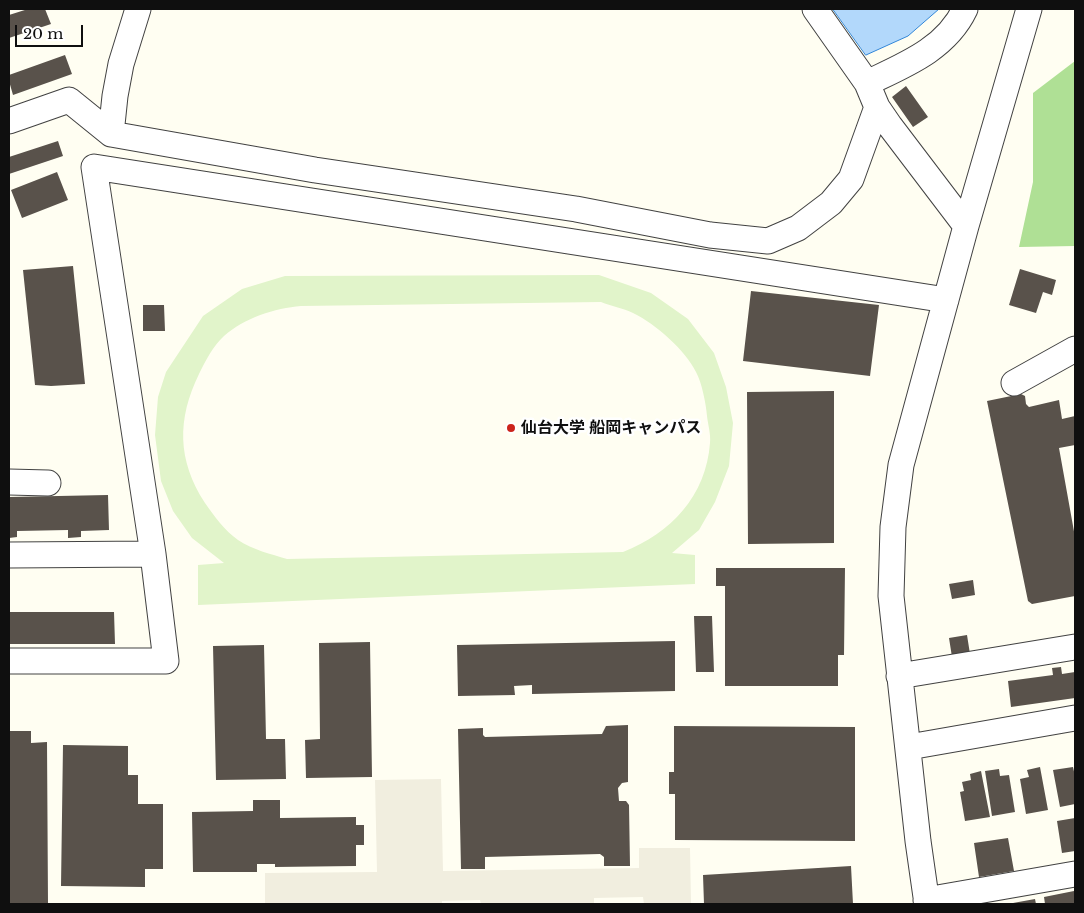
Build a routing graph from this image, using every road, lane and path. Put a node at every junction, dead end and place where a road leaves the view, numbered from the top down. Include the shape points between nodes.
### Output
1 (138, 9) edge
2 (815, 9) edge
3 (965, 9) edge
4 (1029, 9) edge
5 (867, 83) junction
6 (877, 107) junction
7 (9, 121) edge
8 (111, 134) junction
9 (966, 226) junction
10 (946, 300) junction
11 (1075, 349) edge
12 (1014, 383) dead end
13 (9, 482) edge
14 (48, 482) dead end
15 (153, 554) junction
16 (9, 555) edge
17 (1075, 647) edge
18 (9, 661) edge
19 (899, 676) junction
20 (1075, 718) edge
21 (909, 747) junction
22 (1075, 874) edge
23 (926, 902) edge

1 - 8 street via 121,64
2 - 5 street
3 - 5 street via 958,24 931,49 912,62
4 - 9 street
5 - 6 street
6 - 8 street via 851,179 831,203 798,228 768,241 710,235 576,209 314,170
6 - 9 street
7 - 8 street via 69,100
9 - 10 street
10 - 15 street via 94,167
10 - 19 street via 900,474 893,527 891,596
11 - 12 street
13 - 14 street
15 - 16 street
15 - 18 street via 166,661
17 - 19 street
19 - 21 street
20 - 21 street
21 - 23 street
22 - 23 street

